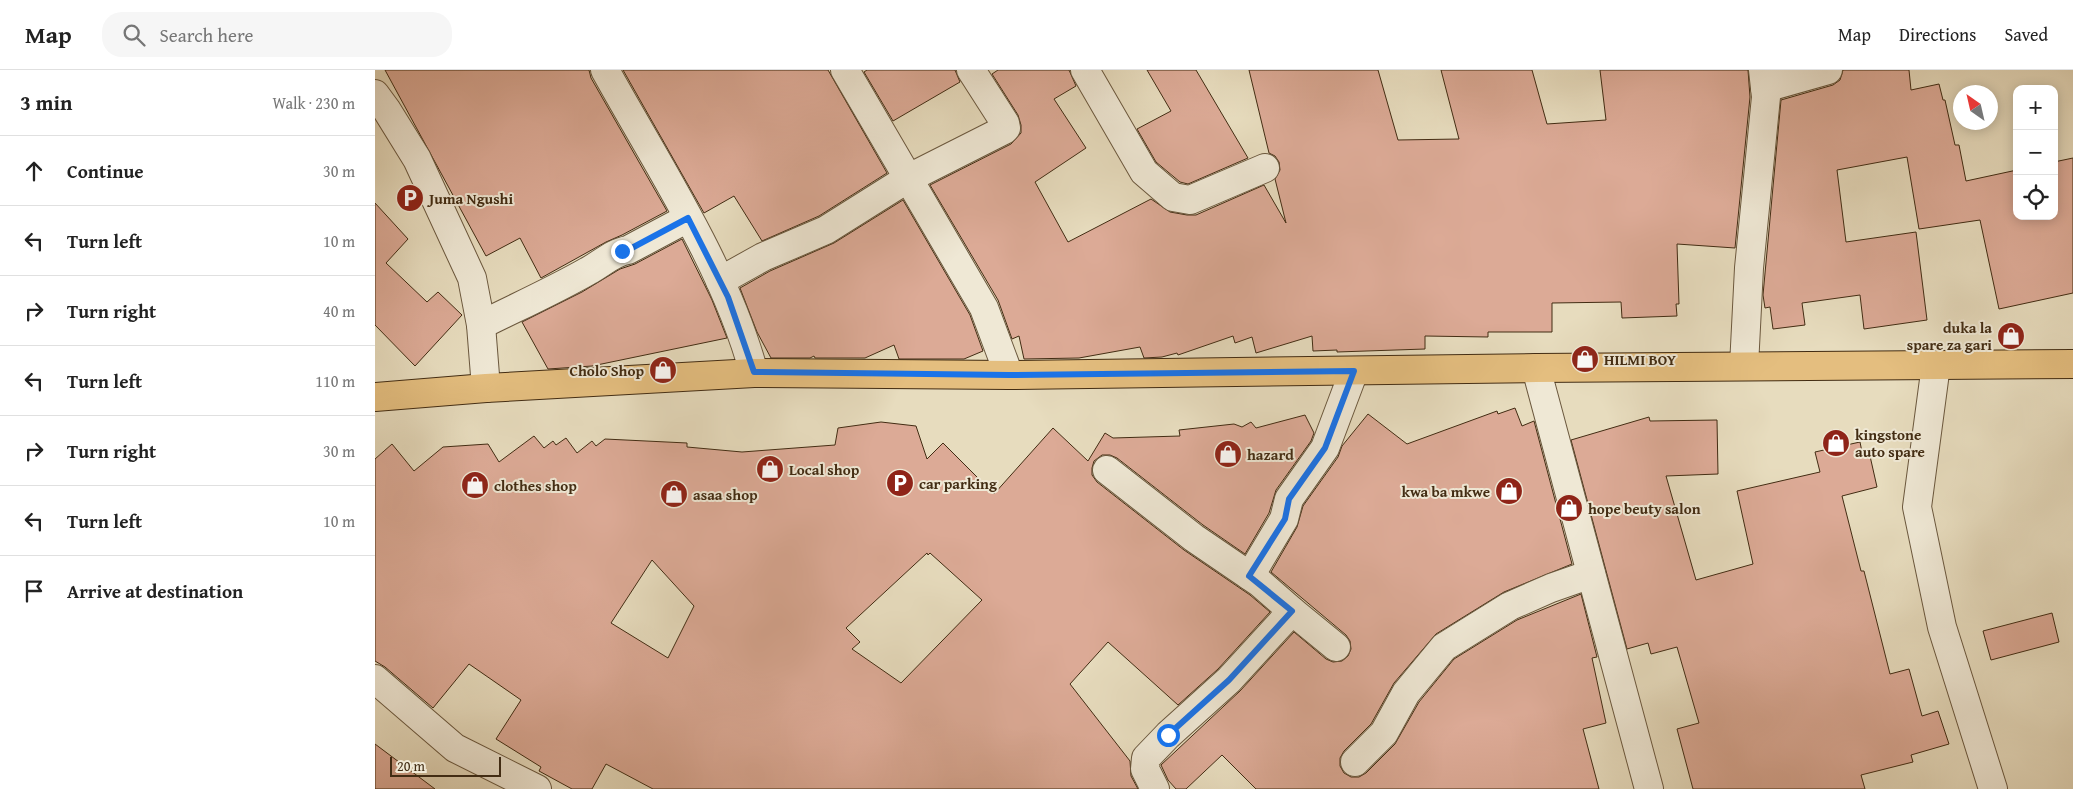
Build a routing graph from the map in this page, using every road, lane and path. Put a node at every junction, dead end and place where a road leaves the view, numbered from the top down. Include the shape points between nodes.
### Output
1 (605, 70) edge
2 (845, 70) edge
3 (971, 70) edge
4 (1085, 70) edge
5 (1828, 70) edge
6 (1764, 79) edge
7 (375, 94) edge
8 (1265, 168) dead end
9 (907, 179) junction
10 (688, 218) junction
11 (720, 281) junction
12 (481, 325) junction
13 (2073, 364) edge
14 (1936, 365) junction
15 (1744, 366) junction
16 (1536, 368) junction
17 (1354, 371) junction
18 (754, 372) junction
19 (1009, 375) junction
20 (486, 388) junction
21 (375, 397) edge
22 (1107, 470) dead end
23 (1591, 574) junction
24 (1249, 576) junction
25 (1292, 611) junction
26 (1335, 647) dead end
27 (375, 679) edge
28 (1355, 762) dead end
29 (1151, 788) edge
30 (537, 789) edge
31 (1649, 789) edge
32 (1993, 789) edge

1 - 10 street
2 - 9 street
3 - 9 street via 1006,128
4 - 8 street via 1145,172 1173,197 1190,200
5 - 6 street
6 - 15 street via 1765,106 1749,268
7 - 12 street via 417,159 472,278
9 - 11 street via 826,230 763,257
9 - 19 street via 983,308
10 - 11 street
10 - 12 street
11 - 18 street
12 - 20 street
13 - 14 main road
14 - 15 main road
14 - 32 street via 1917,507 1942,627
15 - 16 main road
16 - 17 main road
16 - 23 street
17 - 19 main road
17 - 24 street via 1325,448 1289,499 1285,519
18 - 19 main road
18 - 20 main road
20 - 21 main road
22 - 24 street
23 - 28 street via 1510,606 1444,648 1407,693 1384,732
23 - 31 street
24 - 25 street
25 - 26 street
25 - 29 street via 1229,680 1146,758 1145,769
27 - 30 street via 455,748

